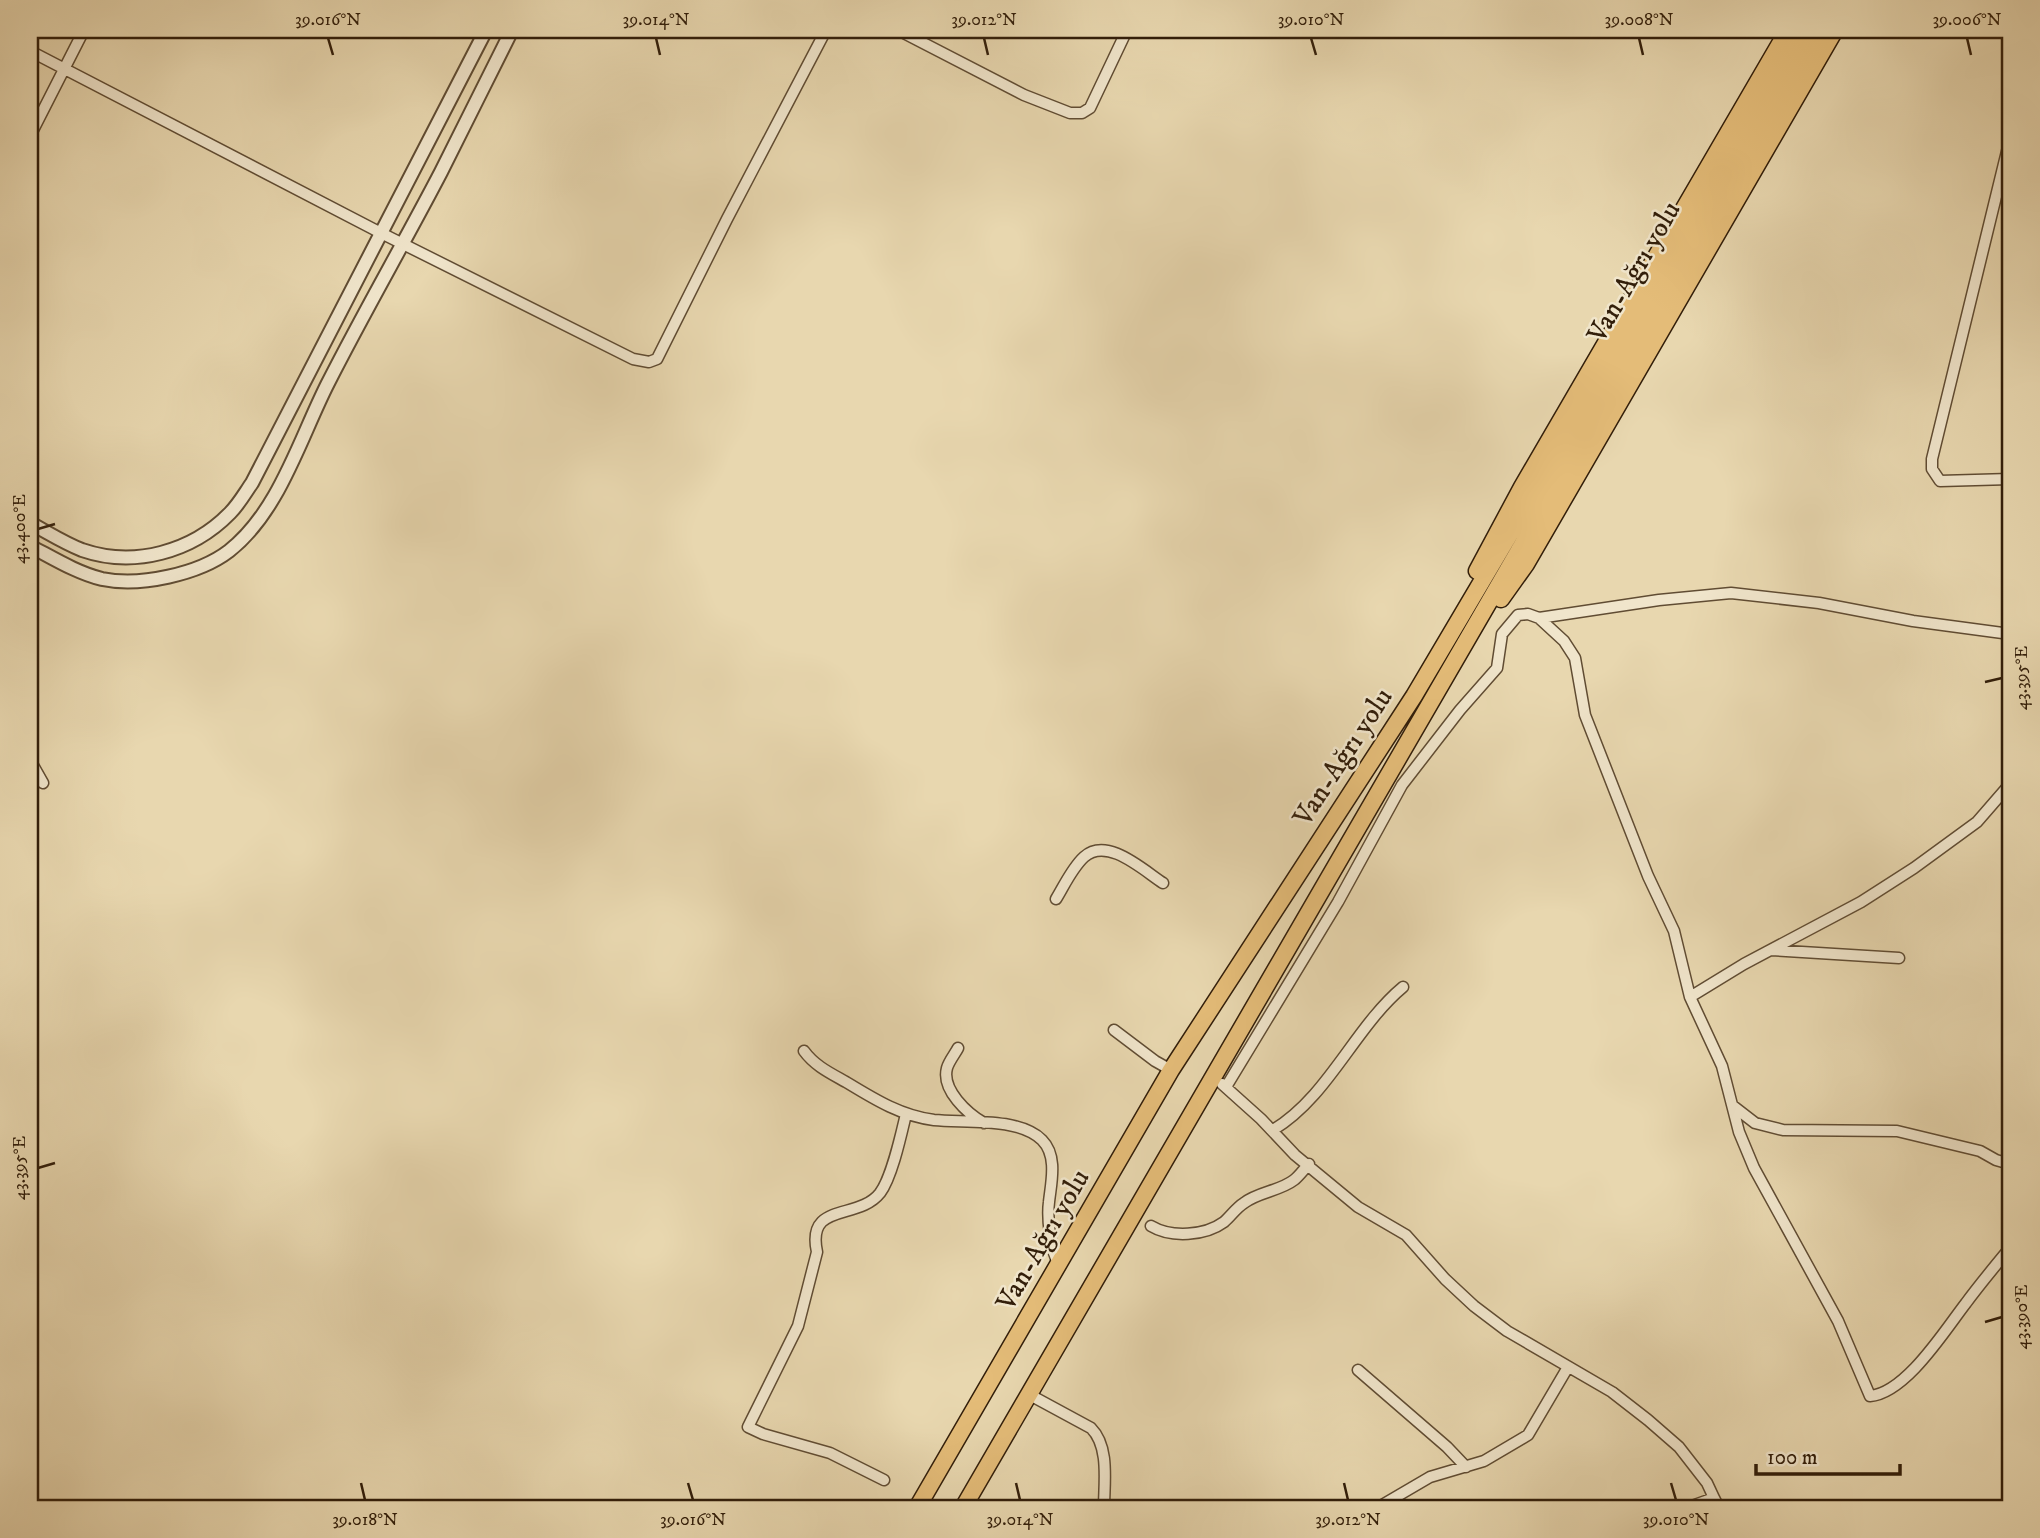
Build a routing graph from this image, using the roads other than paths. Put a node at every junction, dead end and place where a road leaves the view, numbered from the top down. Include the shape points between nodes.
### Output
1 (84, 30) edge
2 (486, 30) edge
3 (512, 30) edge
4 (826, 30) edge
5 (898, 30) edge
6 (1127, 30) edge
7 (1788, 30) edge
8 (1804, 30) edge
9 (1821, 30) edge
10 (1835, 30) edge
11 (30, 51) edge
12 (65, 69) junction
13 (30, 136) edge
14 (2010, 139) edge
15 (381, 233) junction
16 (402, 244) junction
17 (2010, 479) edge
18 (30, 523) edge
19 (30, 547) edge
20 (1539, 618) junction
21 (2010, 634) edge
22 (1448, 635) junction
23 (1464, 644) junction
24 (30, 760) edge
25 (43, 783) dead end
26 (2010, 785) edge
27 (1163, 883) dead end
28 (1056, 899) dead end
29 (1770, 950) junction
30 (1899, 958) dead end
31 (1403, 987) dead end
32 (1690, 997) junction
33 (1114, 1030) dead end
34 (958, 1048) dead end
35 (804, 1051) dead end
36 (1171, 1070) junction
37 (1219, 1084) junction
38 (1732, 1105) junction
39 (906, 1114) junction
40 (985, 1124) junction
41 (1273, 1130) junction
42 (1309, 1164) junction
43 (2010, 1164) edge
44 (1151, 1226) dead end
45 (2010, 1248) edge
46 (1059, 1264) junction
47 (1568, 1367) junction
48 (1358, 1370) dead end
49 (1030, 1395) junction
50 (1466, 1467) junction
51 (884, 1480) dead end
52 (1717, 1503) edge
53 (917, 1508) edge
54 (963, 1508) edge
55 (1104, 1508) edge
56 (1377, 1508) edge
57 (1686, 1508) edge

1 - 12 street
2 - 15 street
3 - 16 street
4 - 16 street via 657,359 634,359
5 - 6 street via 1024,95 1070,113 1082,113 1090,108
7 - 22 highway via 1484,554
8 - 22 highway, Van-Ağrı yolu
9 - 23 highway
10 - 23 highway via 1526,564
11 - 12 street
12 - 13 street
12 - 15 street
14 - 17 street via 1932,459 1940,481
15 - 16 street
15 - 18 street via 252,483 231,512 205,535 173,551 113,556 82,550
16 - 19 street via 272,500 228,552 168,578 138,581 103,579
20 - 21 street via 1731,593
20 - 32 street via 1575,658 1586,715 1674,931
20 - 37 street via 1518,615 1502,634 1497,667 1402,785 1338,902
22 - 36 highway, Van-Ağrı yolu via 1414,696
23 - 37 highway
24 - 25 street
26 - 29 street via 1977,822 1913,868 1861,902
27 - 28 street via 1132,860 1096,851 1081,860
29 - 30 street
29 - 32 street
31 - 41 street via 1365,1026 1315,1094
32 - 38 street via 1722,1066
33 - 36 street
34 - 40 street via 946,1070 947,1081 965,1109
35 - 39 street via 819,1067
36 - 46 highway, Van-Ağrı yolu
37 - 41 street
37 - 49 highway
38 - 43 street via 1755,1123 1783,1130 1898,1131 1980,1151
38 - 45 street via 1754,1168 1838,1321 1870,1396 1896,1385 1925,1356
39 - 40 street
39 - 51 street via 882,1190 873,1201 823,1219 817,1228 817,1252 798,1326 748,1427 830,1453
40 - 46 street via 1028,1131 1046,1146 1053,1181 1051,1245
41 - 42 street
42 - 44 street via 1293,1181 1244,1203 1210,1230 1170,1233
42 - 47 street via 1357,1207 1406,1235 1474,1306
46 - 53 highway, Van-Ağrı yolu
47 - 50 street via 1528,1435
47 - 52 street via 1612,1392 1679,1447
48 - 50 street
49 - 54 highway
49 - 55 street via 1099,1435 1105,1471
50 - 56 street via 1430,1477
52 - 57 street

